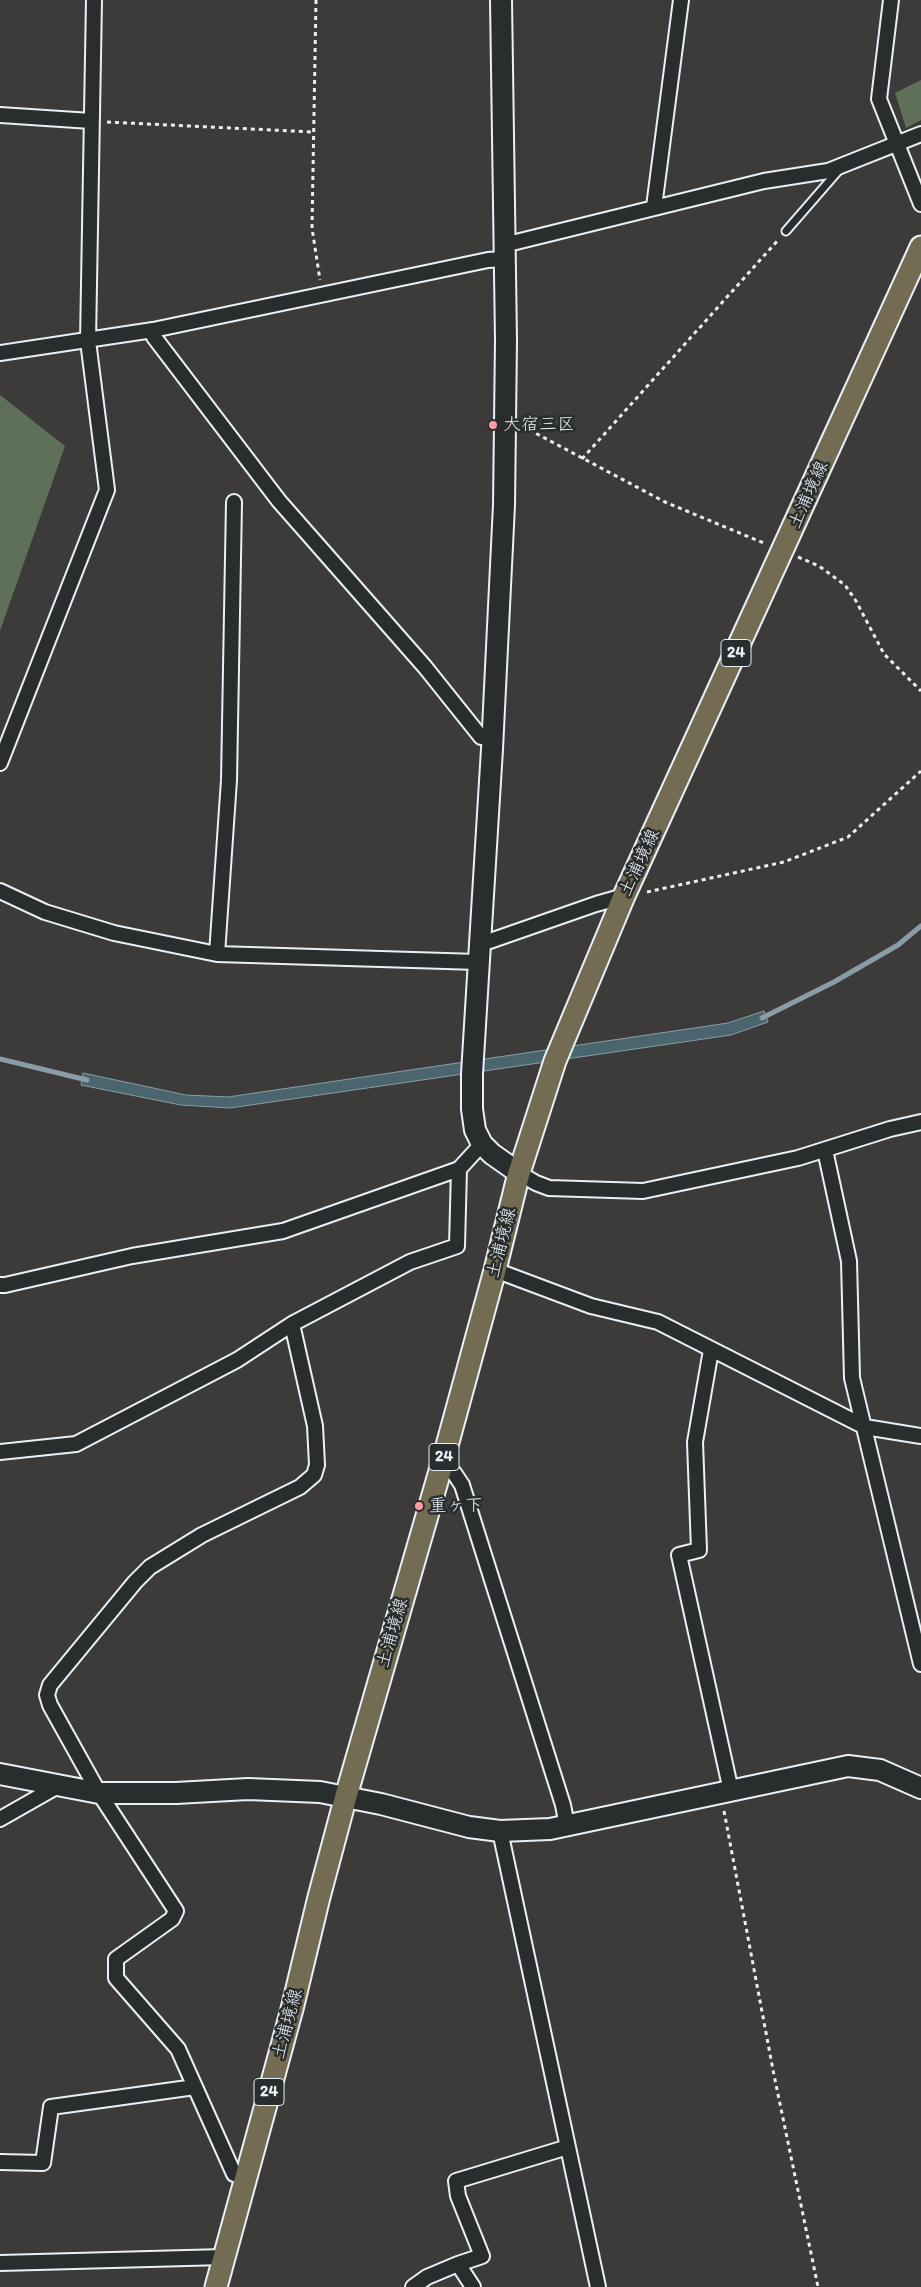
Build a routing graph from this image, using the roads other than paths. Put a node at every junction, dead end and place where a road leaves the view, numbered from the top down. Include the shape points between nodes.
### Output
1 (94, 0) edge
2 (501, 0) edge
3 (681, 0) edge
4 (891, 0) edge
5 (0, 115) edge
6 (91, 121) junction
7 (921, 134) edge
8 (897, 143) junction
9 (845, 164) junction
10 (921, 204) edge
11 (654, 206) junction
12 (786, 231) road end
13 (921, 247) edge
14 (504, 251) junction
15 (153, 330) junction
16 (88, 341) junction
17 (0, 353) edge
18 (234, 502) dead end
19 (492, 738) junction
20 (0, 763) edge
21 (0, 891) edge
22 (624, 896) junction
23 (479, 940) junction
24 (217, 954) junction
25 (478, 962) junction
26 (921, 1122) edge
27 (482, 1144) junction
28 (825, 1150) junction
29 (459, 1169) junction
30 (519, 1173) junction
31 (495, 1270) junction
32 (0, 1285) edge
33 (292, 1324) junction
34 (711, 1350) junction
35 (865, 1427) junction
36 (921, 1436) edge
37 (0, 1452) edge
38 (442, 1464) junction
39 (921, 1664) edge
40 (0, 1774) edge
41 (58, 1786) junction
42 (921, 1788) edge
43 (725, 1792) junction
44 (99, 1793) junction
45 (346, 1796) junction
46 (0, 1819) edge
47 (567, 1826) junction
48 (500, 1831) junction
49 (195, 2087) junction
50 (568, 2147) junction
51 (0, 2162) edge
52 (246, 2177) junction
53 (224, 2257) junction
54 (0, 2263) edge
55 (458, 2264) junction
56 (216, 2287) edge
57 (413, 2287) edge
58 (473, 2287) edge
59 (598, 2287) edge

1 - 6 street
2 - 14 street
3 - 11 street
4 - 8 street via 879,99
5 - 6 street
6 - 16 street
7 - 8 street
8 - 9 street
8 - 10 street
9 - 11 street via 828,171 764,181
9 - 12 lane
11 - 14 street via 516,242
13 - 22 main road, 土浦境線 / 24
14 - 15 street via 488,260
14 - 19 street via 504,514
15 - 16 street
15 - 19 street via 154,336 279,501 481,737
16 - 17 street
16 - 20 street via 107,490
18 - 24 street via 229,780
19 - 23 street
21 - 24 street via 45,912 114,933
22 - 23 street via 490,940
22 - 30 main road, 土浦境線 / 24 via 555,1061
23 - 25 street
24 - 25 street
25 - 27 street via 472,1109 475,1130
26 - 28 street
27 - 29 street
27 - 30 street
28 - 30 street via 643,1191 549,1188
28 - 35 street via 849,1261 852,1378
29 - 32 street via 284,1231 132,1256
29 - 33 street via 457,1246 410,1262
30 - 31 main road, 土浦境線 / 24
31 - 34 street via 591,1306 658,1322
31 - 38 main road, 土浦境線 / 24
33 - 37 street via 237,1360 76,1444
33 - 44 street via 315,1426 317,1465 314,1475 300,1487 202,1535 150,1567 50,1685 47,1695 50,1705
34 - 35 street
34 - 43 street via 694,1442 699,1550 679,1556
35 - 36 street
35 - 39 street
38 - 45 main road, 土浦境線 / 24
38 - 47 street via 462,1484
40 - 41 street
41 - 44 street
41 - 46 street
42 - 43 street via 880,1770 848,1766
43 - 47 street
44 - 45 street via 280,1789
44 - 49 street via 176,1911 172,1920 116,1959 116,1978 178,2049
45 - 48 street via 469,1827
45 - 52 main road, 土浦境線 / 24
47 - 48 street
48 - 50 street
49 - 51 street via 51,2107 43,2163
49 - 52 street via 234,2174
50 - 55 street via 456,2181 458,2196 482,2256
50 - 59 street
52 - 53 main road, 土浦境線 / 24
53 - 54 street
53 - 56 main road, 土浦境線 / 24
55 - 57 street via 427,2277
55 - 58 street

